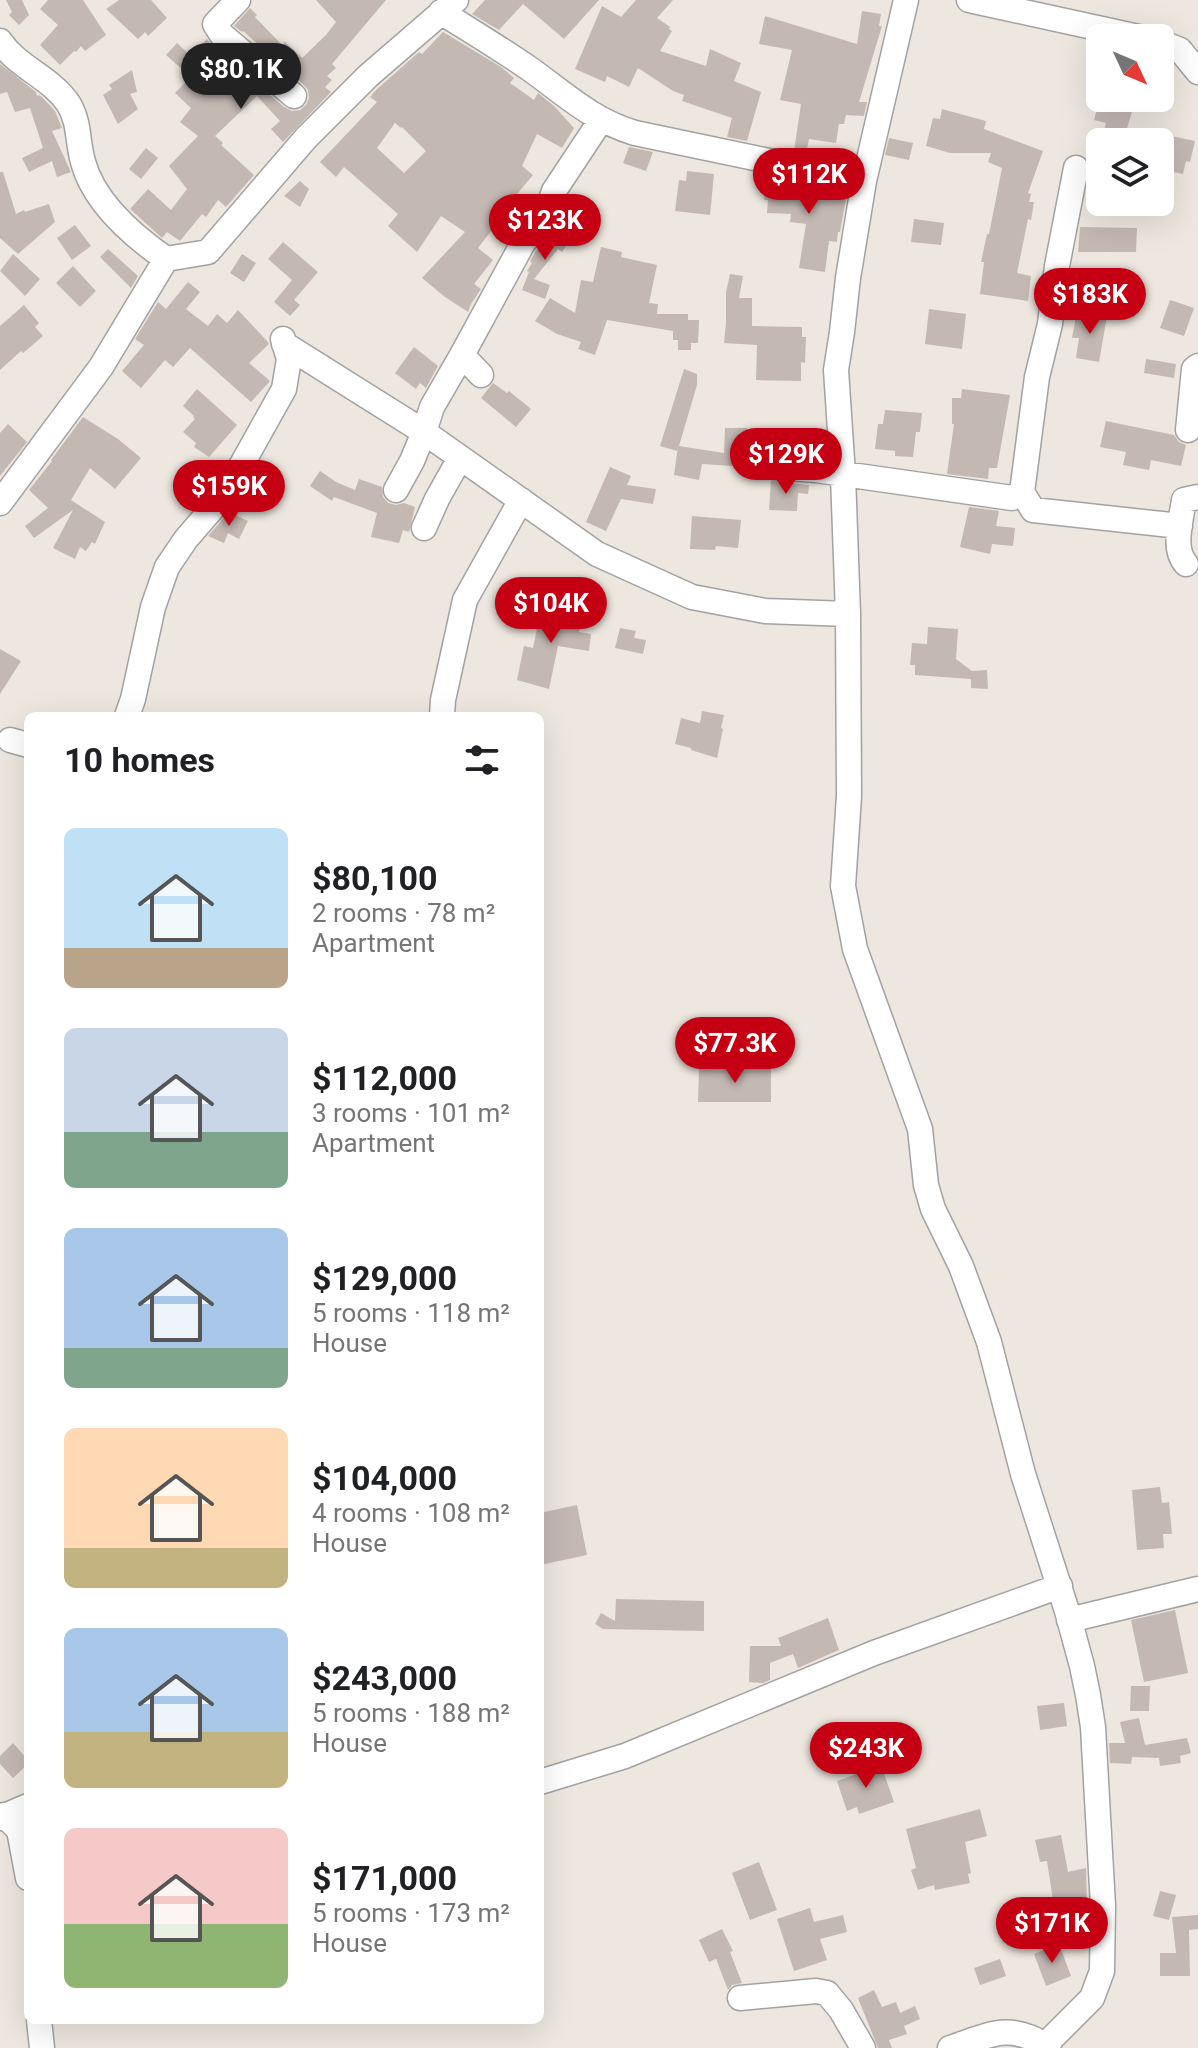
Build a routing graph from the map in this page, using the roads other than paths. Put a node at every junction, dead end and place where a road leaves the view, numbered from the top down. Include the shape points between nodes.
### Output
1 (238, 0) edge
2 (906, 0) edge
3 (969, 0) edge
4 (449, 6) edge
5 (1086, 26) edge
6 (2, 48) edge
7 (1174, 48) edge
8 (1198, 72) edge
9 (294, 96) dead end
10 (601, 120) junction
11 (1076, 168) dead end
12 (864, 181) junction
13 (166, 259) junction
14 (462, 355) junction
15 (1198, 366) edge
16 (481, 375) dead end
17 (1188, 430) dead end
18 (424, 432) junction
19 (460, 458) junction
20 (774, 467) dead end
21 (843, 475) junction
22 (396, 490) dead end
23 (1022, 492) junction
24 (1198, 497) edge
25 (521, 500) junction
26 (0, 503) edge
27 (1180, 526) junction
28 (424, 528) dead end
29 (1186, 564) dead end
30 (848, 614) junction
31 (128, 712) edge
32 (442, 712) edge
33 (1060, 1586) junction
34 (1198, 1589) edge
35 (1069, 1620) junction
36 (544, 1781) edge
37 (24, 1808) edge
38 (2, 1816) edge
39 (24, 1857) edge
40 (740, 1998) dead end
41 (39, 2024) edge
42 (1046, 2047) edge
43 (42, 2048) edge
44 (863, 2048) edge
45 (950, 2048) edge

1 - 9 street via 215,24
2 - 12 street
3 - 5 street
4 - 10 street
4 - 13 street via 306,138 208,252
6 - 13 street via 66,100 76,117 90,183 129,229
7 - 8 street
10 - 12 street via 635,133
10 - 14 street via 523,243
11 - 23 street via 1037,377
12 - 21 street via 836,370
13 - 26 street via 101,367
14 - 16 street
14 - 18 street
15 - 17 street
18 - 19 street
18 - 22 street
18 - 31 street via 284,342 289,359 284,389 232,482 167,567
19 - 25 street
19 - 28 street
20 - 21 street
21 - 23 street via 1012,498
21 - 30 street
23 - 27 street via 1033,510
24 - 27 street via 1184,500
25 - 30 street via 597,554 692,597 765,611
25 - 32 street via 465,600
27 - 29 street via 1180,557
30 - 33 street via 849,796 843,886 855,949 920,1129 933,1209 989,1342 1023,1474
33 - 35 street
33 - 36 street via 874,1653 625,1756
34 - 35 street
35 - 42 street via 1093,1727 1103,1958 1092,1998
37 - 38 street
38 - 39 street via 19,1830
40 - 44 street via 827,1993
41 - 43 street
42 - 45 street via 1010,2031

